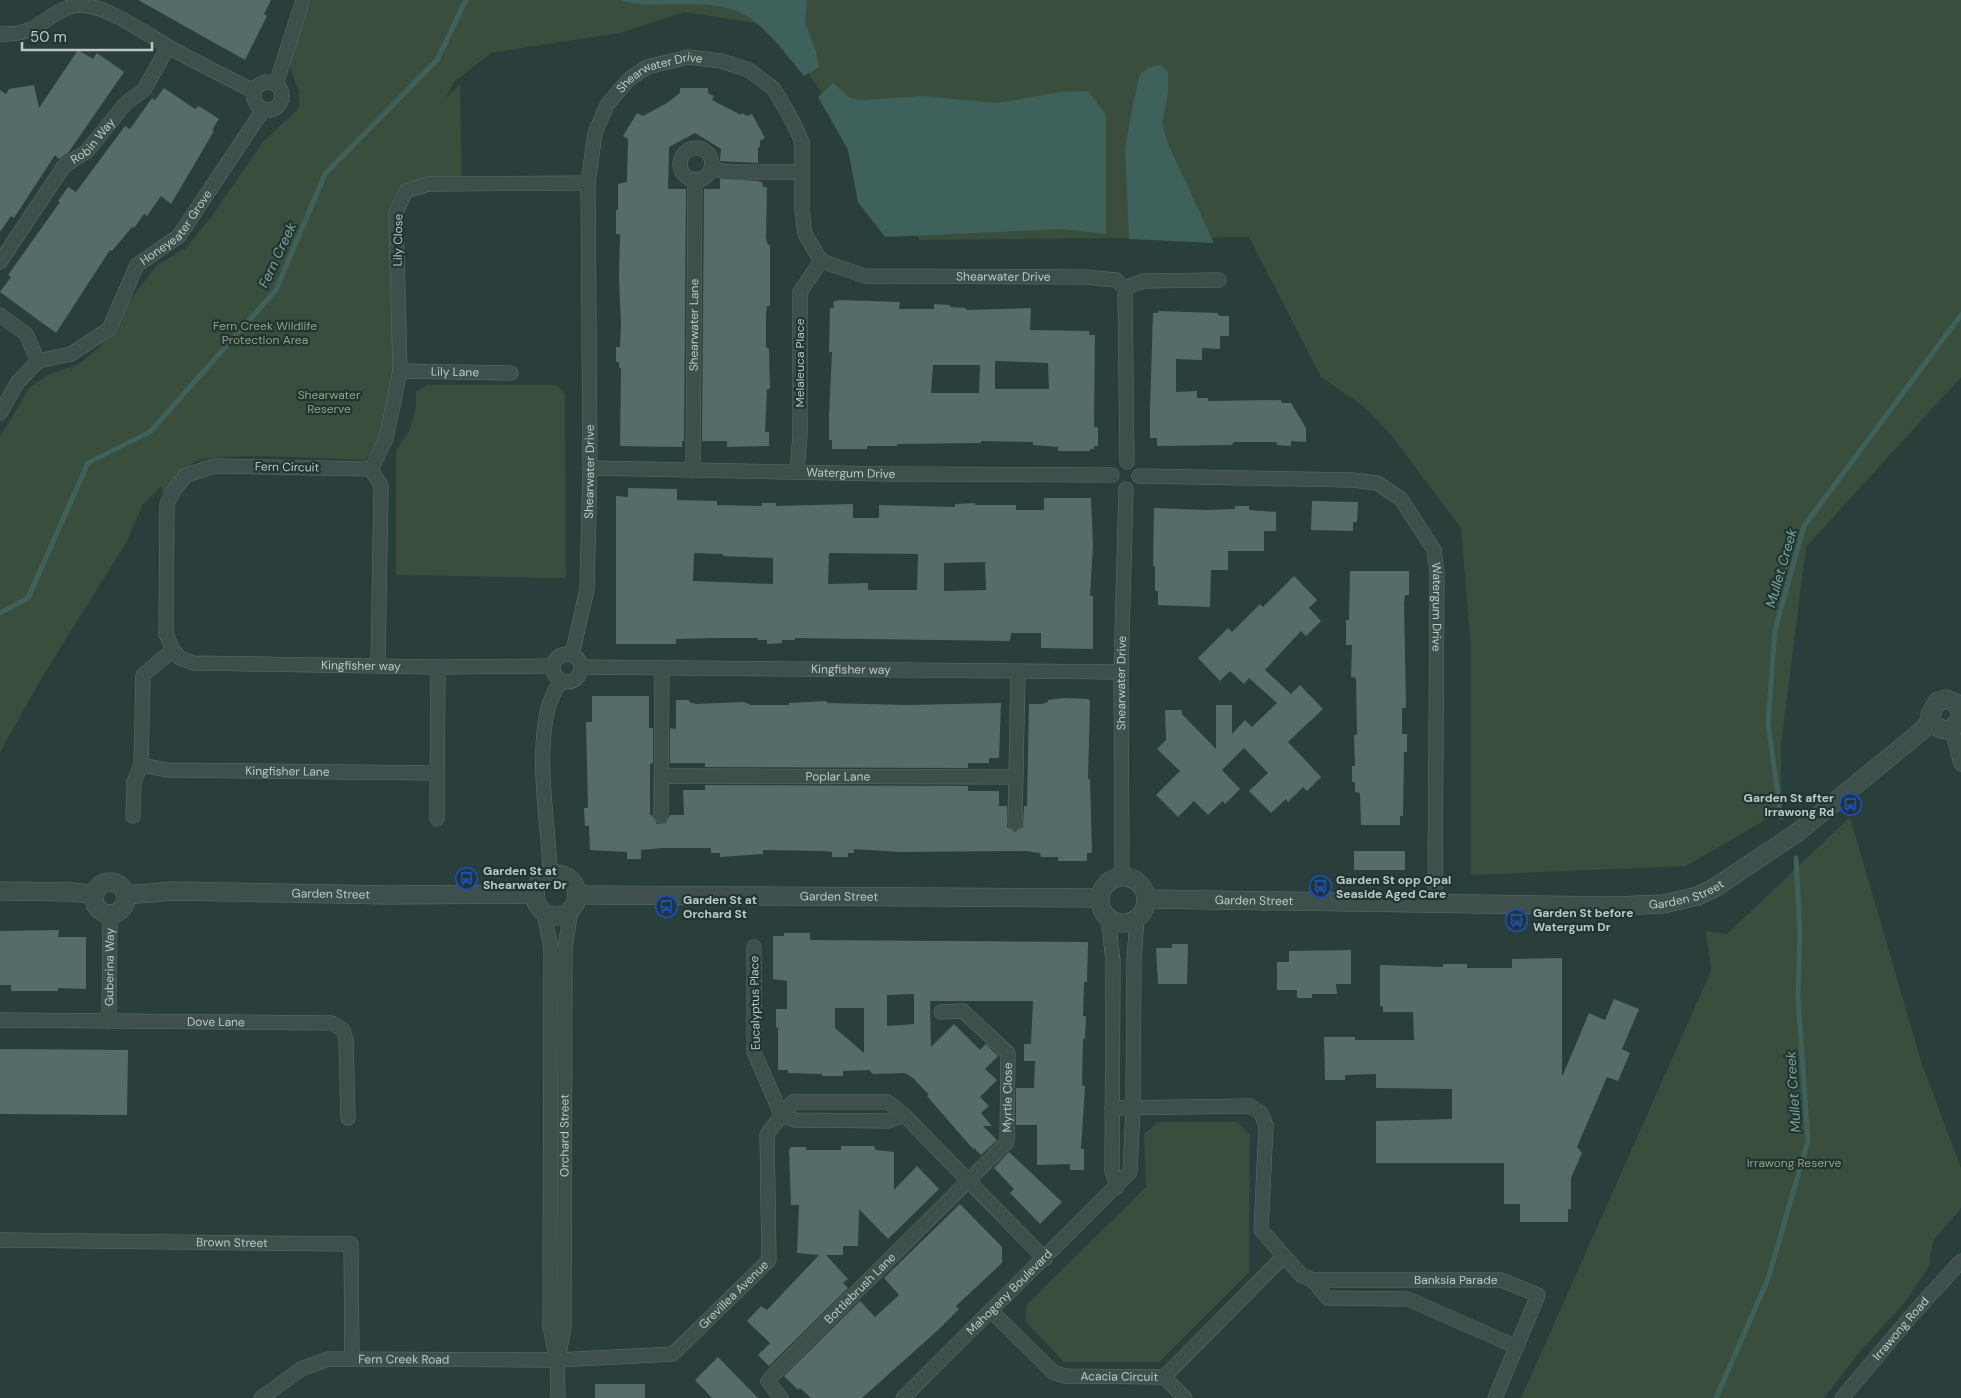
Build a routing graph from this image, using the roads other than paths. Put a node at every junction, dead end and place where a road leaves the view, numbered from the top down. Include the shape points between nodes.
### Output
1 (303, 0) edge
2 (61, 6) edge
3 (0, 34) edge
4 (168, 47) junction
5 (276, 84) junction
6 (254, 91) junction
7 (263, 110) junction
8 (711, 168) junction
9 (801, 172) junction
10 (695, 180) junction
11 (588, 183) junction
12 (821, 261) junction
13 (0, 262) edge
14 (1219, 280) dead end
15 (1125, 288) junction
16 (0, 315) edge
17 (38, 361) junction
18 (400, 371) junction
19 (511, 372) dead end
20 (0, 414) edge
21 (1127, 462) junction
22 (371, 468) junction
23 (590, 468) junction
24 (693, 470) junction
25 (798, 471) junction
26 (1112, 475) junction
27 (1139, 476) junction
28 (1126, 489) junction
29 (173, 650) junction
30 (572, 655) junction
31 (378, 665) junction
32 (553, 666) junction
33 (438, 667) junction
34 (581, 667) junction
35 (662, 668) junction
36 (1018, 672) junction
37 (1121, 672) junction
38 (560, 681) junction
39 (1958, 712) edge
40 (1932, 720) junction
41 (1961, 764) edge
42 (141, 765) junction
43 (436, 773) junction
44 (662, 776) junction
45 (1015, 777) junction
46 (133, 816) dead end
47 (661, 816) dead end
48 (437, 819) dead end
49 (1015, 823) dead end
50 (550, 875) junction
51 (1122, 877) junction
52 (0, 891) edge
53 (535, 894) junction
54 (95, 895) junction
55 (126, 895) junction
56 (1100, 898) junction
57 (1146, 899) junction
58 (574, 902) junction
59 (1434, 903) junction
60 (544, 913) junction
61 (110, 914) junction
62 (1108, 917) junction
63 (1138, 918) junction
64 (754, 947) dead end
65 (941, 1012) dead end
66 (0, 1020) edge
67 (109, 1021) junction
68 (1112, 1108) junction
69 (1133, 1108) junction
70 (781, 1114) junction
71 (904, 1115) junction
72 (348, 1118) dead end
73 (969, 1182) junction
74 (1117, 1187) junction
75 (0, 1240) edge
76 (1283, 1257) junction
77 (1045, 1258) junction
78 (1961, 1261) edge
79 (1307, 1277) junction
80 (991, 1311) junction
81 (1517, 1347) junction
82 (352, 1359) junction
83 (557, 1360) junction
84 (1164, 1377) junction
85 (261, 1398) edge
86 (558, 1398) edge
87 (781, 1398) edge
88 (903, 1398) edge
89 (1185, 1398) edge
90 (1495, 1398) edge
91 (1842, 1398) edge

1 - 5 street
2 - 3 street via 36,28 12,35
2 - 4 street via 89,6 120,18
4 - 6 street
4 - 13 street, Robin Way via 144,90 126,103 87,151 64,166
5 - 6 street via 266,82
5 - 7 street via 282,94 280,105
6 - 7 street via 255,102
7 - 17 street, Honeyeater Grove via 179,236 137,265 109,329 71,354
8 - 9 street via 726,172
8 - 10 street via 706,176
8 - 10 street via 711,160 705,150 699,148 683,153 680,164 684,175
9 - 11 street, Shearwater Drive via 802,142 774,89 749,70 721,61 688,57 647,68 628,80 607,105 595,133
9 - 12 street, Shearwater Drive via 805,234
10 - 24 street, Shearwater Lane
11 - 18 street, Lily Close via 428,184 406,191 396,213
11 - 23 street, Shearwater Drive
12 - 15 street, Shearwater Drive via 865,276 1086,278 1116,280
12 - 25 street, Melaleuca Place via 800,292
14 - 15 street via 1143,281
15 - 21 street
16 - 17 street via 26,334
17 - 20 street via 18,382
18 - 19 street, Lily Lane
18 - 22 street, Lily Close via 386,439
21 - 26 street via 1116,465
21 - 27 street via 1136,466
22 - 29 street, Fern Circuit via 215,466 186,475 166,504 166,634
22 - 31 street via 381,486
23 - 24 street, Watergum Drive
23 - 30 street, Shearwater Drive via 587,589
24 - 25 street, Watergum Drive
25 - 26 street, Watergum Drive
26 - 28 street via 1116,485
27 - 28 street via 1135,485
27 - 59 street, Watergum Drive via 1353,480 1376,483 1401,499 1434,550 1437,572
28 - 37 street, Shearwater Drive
29 - 31 street, Kingfisher way via 180,658 193,663
29 - 42 street via 143,676
30 - 32 street via 560,656
30 - 34 street
31 - 33 street, Kingfisher way
32 - 33 street, Kingfisher way
32 - 38 street
33 - 43 street
34 - 35 street, Kingfisher way
34 - 38 street via 573,681
35 - 36 street, Kingfisher way
35 - 44 street
36 - 37 street, Kingfisher way
36 - 45 street
37 - 51 street, Shearwater Drive
38 - 50 street via 547,712 544,737
39 - 40 street via 1942,730
39 - 40 street, Garden Street via 1946,700 1937,702 1931,710
39 - 41 street
40 - 59 street, Garden Street via 1798,832 1698,896 1640,906
42 - 43 street, Kingfisher Lane via 167,770
42 - 46 street via 134,782
43 - 48 street
44 - 45 street, Poplar Lane
44 - 47 street
45 - 49 street
50 - 53 street via 540,882
50 - 58 street via 567,877 576,886
51 - 56 street via 1111,880
51 - 57 street via 1138,883
52 - 54 street
53 - 55 street, Garden Street via 172,891
53 - 60 street
54 - 55 street via 100,885 110,882 121,885
54 - 61 street via 100,910
55 - 61 street via 121,910
56 - 58 street, Garden Street
56 - 62 street
57 - 59 street, Garden Street
57 - 63 street
58 - 60 street via 560,916
58 - 83 street, Orchard Street via 565,948 564,1327
60 - 83 street, Orchard Street via 551,948 550,1327
61 - 67 street, Guberina Way
62 - 63 street via 1121,923
62 - 68 street via 1112,961
63 - 69 street, Mahogany Boulevard via 1134,962
64 - 70 street, Eucalyptus Place via 754,1052
65 - 73 street, Myrtle Close via 963,1011 1008,1053 1007,1142
66 - 67 street, Dove Lane
67 - 72 street, Dove Lane via 332,1023 344,1030 346,1039
68 - 69 street
68 - 74 street via 1112,1171
69 - 74 street, Mahogany Boulevard via 1130,1172
69 - 76 street via 1250,1106 1261,1112 1266,1126 1261,1230
70 - 71 street via 794,1120 888,1121
70 - 71 street, Grevillea Avenue via 793,1102 888,1102
70 - 83 street, Grevillea Avenue via 767,1134 769,1260 673,1354
71 - 73 street, Grevillea Avenue
73 - 77 street, Grevillea Avenue
73 - 87 street, Bottlebrush Lane via 771,1377 768,1382
74 - 77 street, Mahogany Boulevard
75 - 82 street, Brown Street via 351,1244
76 - 79 street
76 - 84 street, Acacia Circuit
77 - 80 street, Mahogany Boulevard
78 - 91 street, Irrawong Road
79 - 81 street, Banksia Parade via 1327,1298 1408,1298
79 - 81 street, Banksia Parade via 1501,1280 1538,1295
80 - 84 street, Acacia Circuit via 1053,1372 1064,1376
80 - 88 street, Mahogany Boulevard
81 - 90 street, Banksia Parade
82 - 83 street, Fern Creek Road
82 - 85 street, Fern Creek Road via 328,1359 302,1369
83 - 86 street, Orchard Street
84 - 89 street

